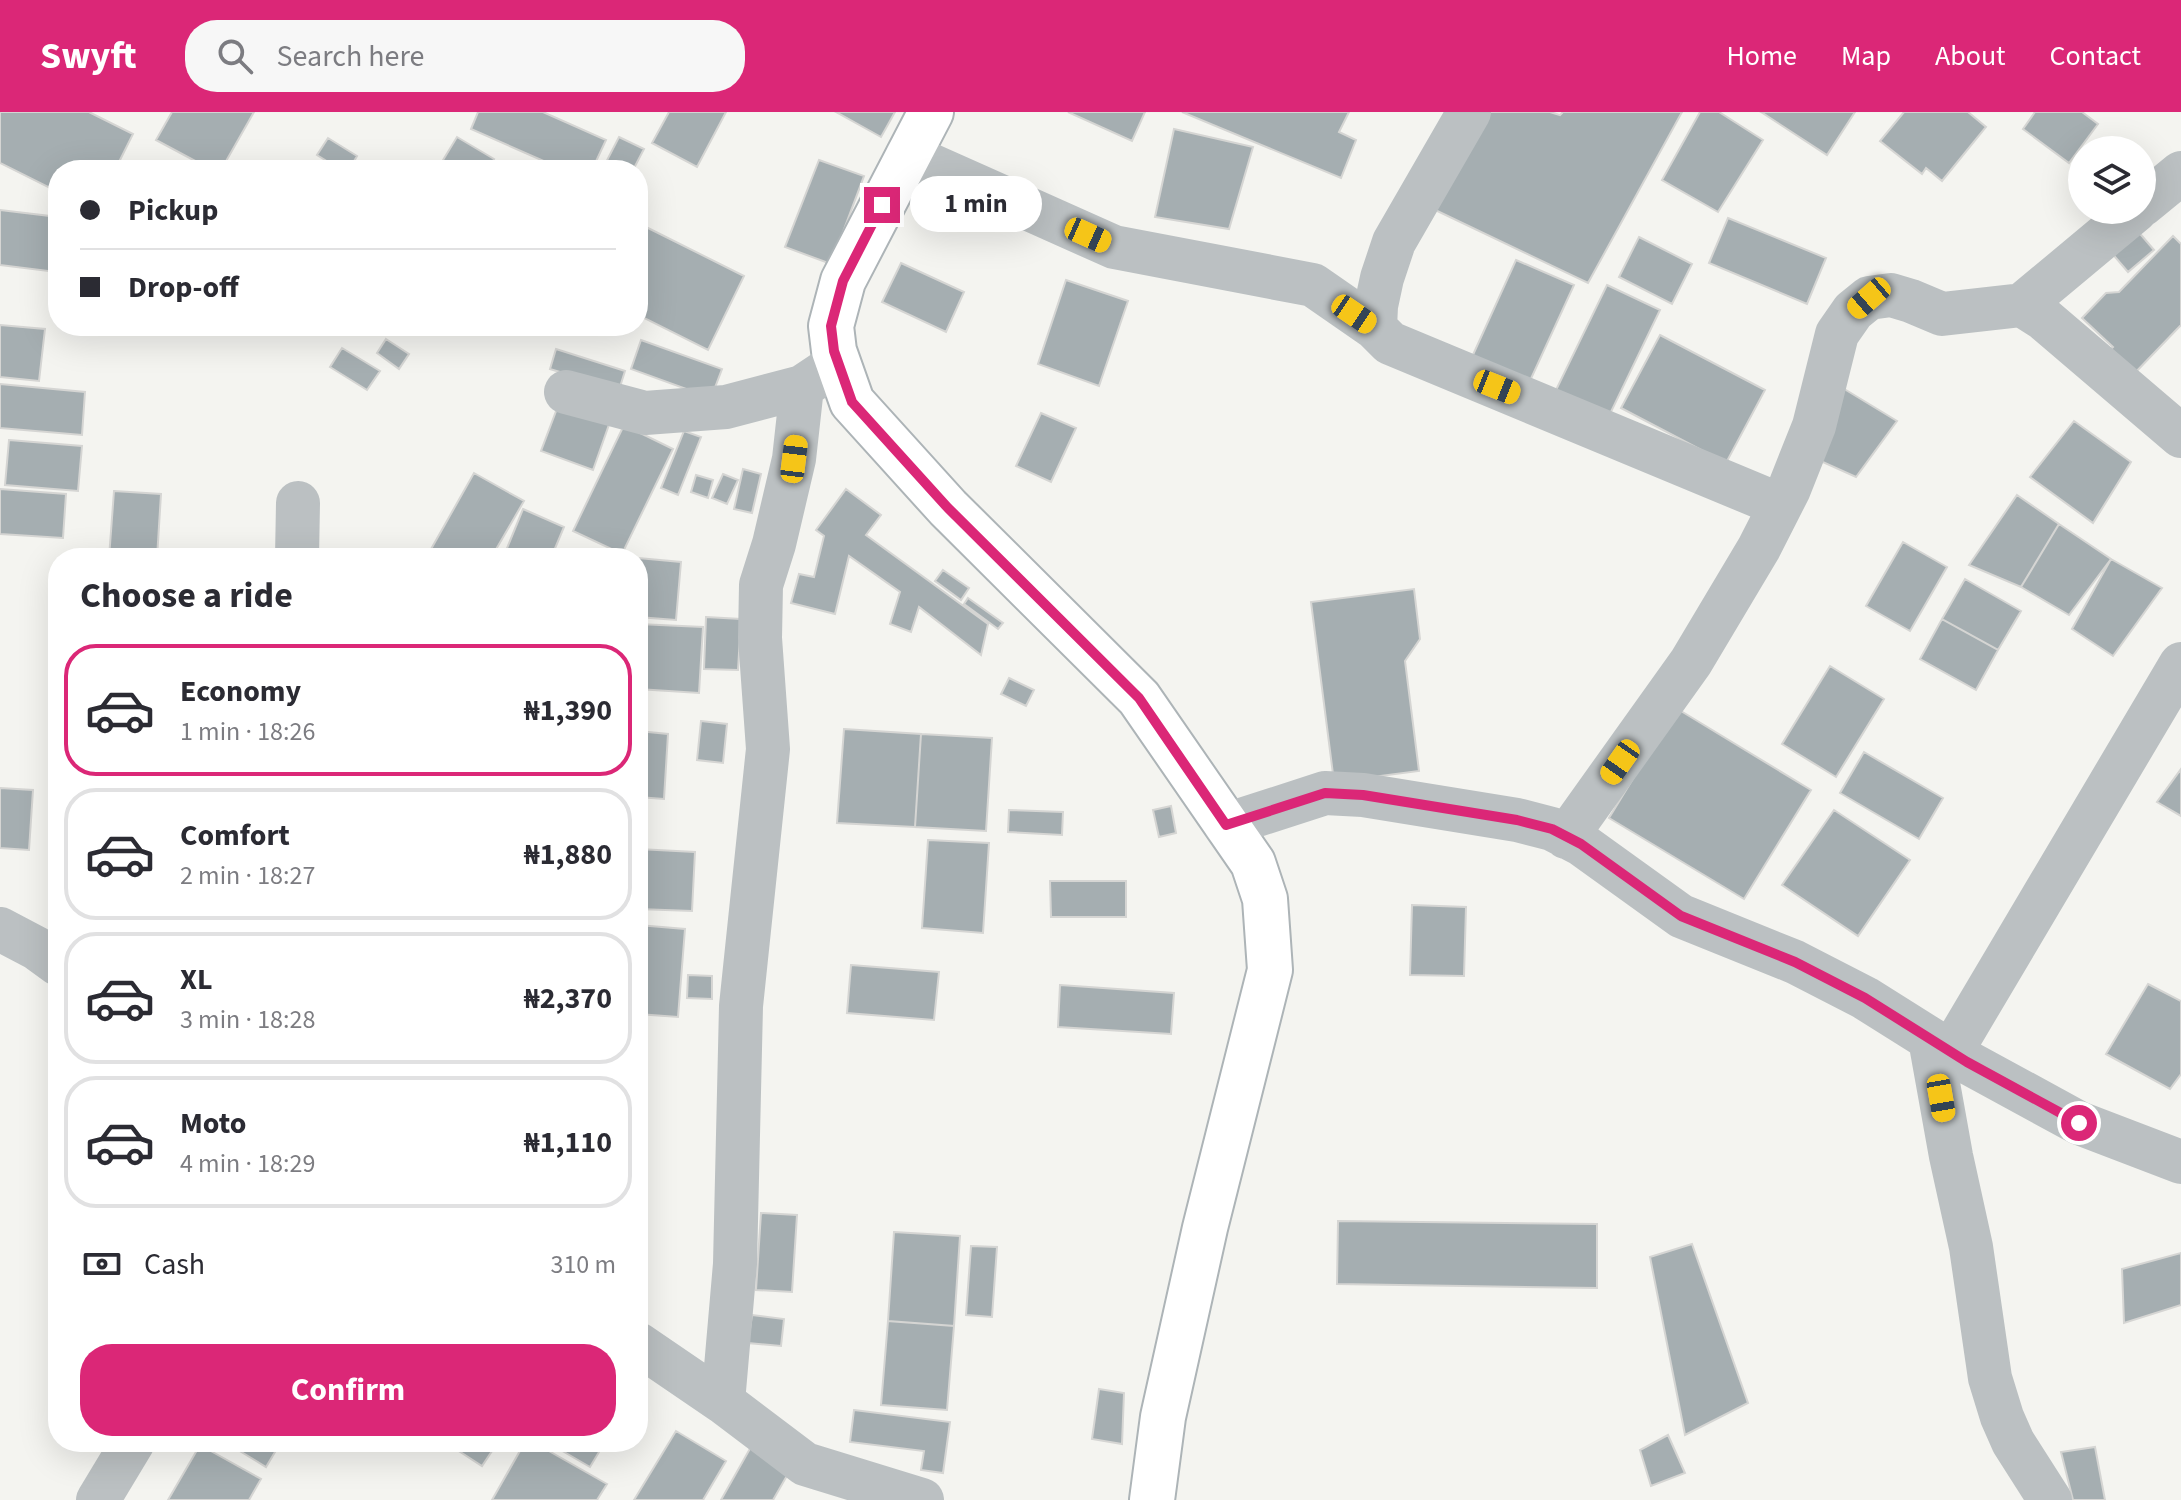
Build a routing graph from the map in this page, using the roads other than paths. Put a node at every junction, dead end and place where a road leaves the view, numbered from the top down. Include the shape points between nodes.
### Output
1 (931, 112) edge
2 (1469, 112) edge
3 (908, 155) junction
4 (2181, 173) edge
5 (2156, 194) edge
6 (2119, 224) edge
7 (1389, 258) junction
8 (1313, 285) junction
9 (2022, 305) junction
10 (1375, 328) junction
11 (839, 363) junction
12 (802, 387) junction
13 (566, 392) dead end
14 (2181, 436) edge
15 (298, 503) dead end
16 (1780, 505) junction
17 (297, 548) edge
18 (2181, 664) edge
19 (1226, 825) junction
20 (1566, 837) junction
21 (0, 929) edge
22 (48, 957) edge
23 (1941, 1046) junction
24 (2181, 1162) edge
25 (648, 1351) edge
26 (723, 1402) junction
27 (127, 1452) edge
28 (98, 1500) edge
29 (922, 1500) edge
30 (1152, 1500) edge
31 (2050, 1500) edge

1 - 3 street
2 - 7 street
3 - 8 street via 1114,247
3 - 11 street via 843,281 831,326
4 - 5 street
6 - 9 street
7 - 8 street
7 - 10 street
8 - 10 street
9 - 14 street
9 - 16 street via 1942,314 1891,295 1869,298 1853,311 1837,334 1814,426
10 - 16 street via 1390,343
11 - 12 street
11 - 19 street via 852,402 948,508 1139,698
12 - 13 street via 726,407 645,413
12 - 26 street via 794,459 761,585 768,749 741,1006 735,1264
15 - 17 street
16 - 20 street via 1691,662
18 - 23 street
19 - 20 street via 1325,793 1517,820
19 - 30 street via 1253,863 1265,899 1270,970 1169,1388
20 - 23 street via 1681,916 1795,962
21 - 22 street
23 - 24 street via 2079,1123
23 - 31 street via 1951,1156 1990,1378 2013,1442
25 - 26 street
26 - 29 street via 805,1464
27 - 28 street

